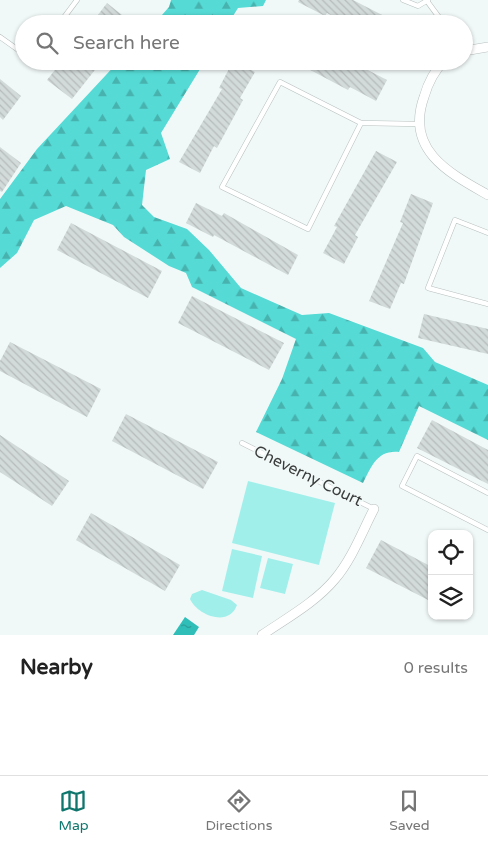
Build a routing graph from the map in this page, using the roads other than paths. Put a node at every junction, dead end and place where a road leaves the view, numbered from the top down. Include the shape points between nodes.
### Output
1 (77, 0) edge
2 (403, 0) edge
3 (428, 0) edge
4 (66, 15) edge
5 (438, 15) edge
6 (0, 36) edge
7 (15, 47) edge
8 (488, 47) edge
9 (473, 49) edge
10 (438, 70) edge
11 (362, 123) junction
12 (419, 124) junction
13 (488, 195) edge
14 (488, 233) edge
15 (488, 304) edge
16 (242, 443) dead end
17 (488, 493) edge
18 (374, 508) joint
19 (488, 530) edge
20 (262, 635) edge

1 - 4 lane
2 - 3 lane via 418,6
3 - 5 lane
6 - 7 lane
8 - 9 street
10 - 12 street via 420,109
11 - 11 lane via 280,82 222,187 308,229
11 - 12 lane
12 - 13 street via 427,148 442,167
14 - 15 lane via 455,220 428,288
16 - 18 lane, Cheverny Court
17 - 19 lane via 417,456 402,486
18 - 20 street via 335,580

